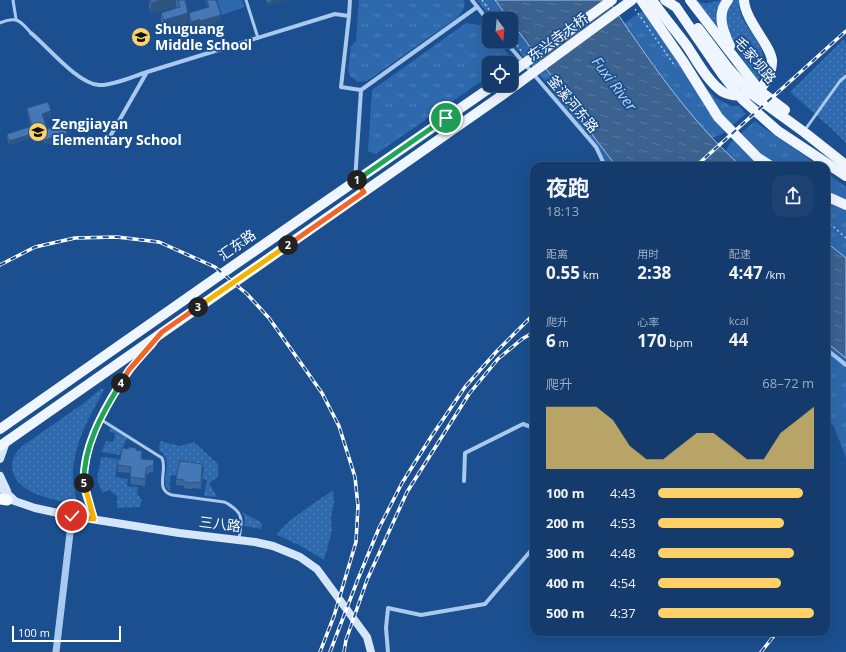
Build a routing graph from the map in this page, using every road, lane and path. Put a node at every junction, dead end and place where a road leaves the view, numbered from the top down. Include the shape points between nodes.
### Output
1 (13, 0) edge
2 (246, 0) edge
3 (350, 0) edge
4 (472, 0) edge
5 (482, 0) edge
6 (612, 0) edge
7 (632, 0) edge
8 (641, 0) edge
9 (652, 0) edge
10 (665, 0) edge
11 (678, 0) edge
12 (690, 0) edge
13 (728, 0) edge
14 (744, 0) edge
15 (477, 7) junction
16 (491, 12) edge
17 (482, 13) edge
18 (349, 16) junction
19 (16, 19) junction
20 (0, 23) edge
21 (31, 33) joint
22 (258, 38) junction
23 (518, 47) edge
24 (512, 48) edge
25 (522, 52) dead end
26 (518, 68) edge
27 (147, 72) junction
28 (846, 76) edge
29 (361, 90) junction
30 (484, 92) edge
31 (757, 93) junction
32 (807, 127) junction
33 (79, 144) dead end
34 (846, 158) edge
35 (602, 162) edge
36 (765, 162) edge
37 (825, 162) edge
38 (830, 165) edge
39 (846, 167) edge
40 (846, 176) edge
41 (356, 181) junction
42 (364, 192) junction
43 (830, 198) edge
44 (846, 205) edge
45 (830, 224) edge
46 (846, 238) edge
47 (162, 332) junction
48 (830, 351) edge
49 (846, 365) edge
50 (100, 419) junction
51 (530, 427) edge
52 (0, 429) edge
53 (3, 444) edge
54 (0, 459) edge
55 (0, 476) edge
56 (464, 481) dead end
57 (0, 487) edge
58 (7, 498) edge
59 (72, 516) junction
60 (94, 519) junction
61 (239, 540) junction
62 (530, 553) edge
63 (56, 652) edge
64 (371, 652) edge
65 (388, 652) edge

1 - 19 lane
2 - 22 lane
3 - 18 street
4 - 15 street
5 - 16 path
6 - 26 main road, 东兴寺大桥
7 - 42 main road, 东兴寺大桥
8 - 36 main road via 684,61 718,117
9 - 14 main road via 711,80 723,92 734,96 756,92 769,75 772,62 770,52 744,7
10 - 37 main road via 676,7 743,100 778,131
11 - 31 main road via 729,69
12 - 31 main road, 毛家坝路
13 - 31 main road via 721,18 723,32
15 - 17 street
15 - 29 street
18 - 22 street via 335,14
18 - 29 street via 340,87
19 - 20 lane
19 - 21 lane
21 - 27 street via 90,84 105,85
22 - 27 street
23 - 25 path
24 - 35 street, 釜溪河东路 via 596,148
27 - 33 street via 108,140
28 - 32 lane
29 - 41 street
30 - 41 main road, 汇东路
31 - 32 main road, 毛家坝路
31 - 39 main road, 毛家坝路
32 - 34 main road, 毛家坝路
38 - 40 main road
41 - 42 street
41 - 52 main road, 汇东路
42 - 47 main road
43 - 44 main road
45 - 46 path
47 - 50 main road via 129,370
47 - 53 main road
48 - 49 street
50 - 60 main road via 92,437 84,472 84,485
50 - 61 lane via 162,458 162,485 166,492 230,505 241,517
51 - 56 street via 523,424 465,453
53 - 54 main road
55 - 58 main road
57 - 58 main road, 三八路
58 - 59 main road, 三八路 via 35,508
59 - 60 main road, 三八路
59 - 63 street
60 - 61 main road, 三八路
61 - 64 main road, 三八路 via 273,546 300,557 317,570 367,637
62 - 65 street via 485,604 421,615 388,608

